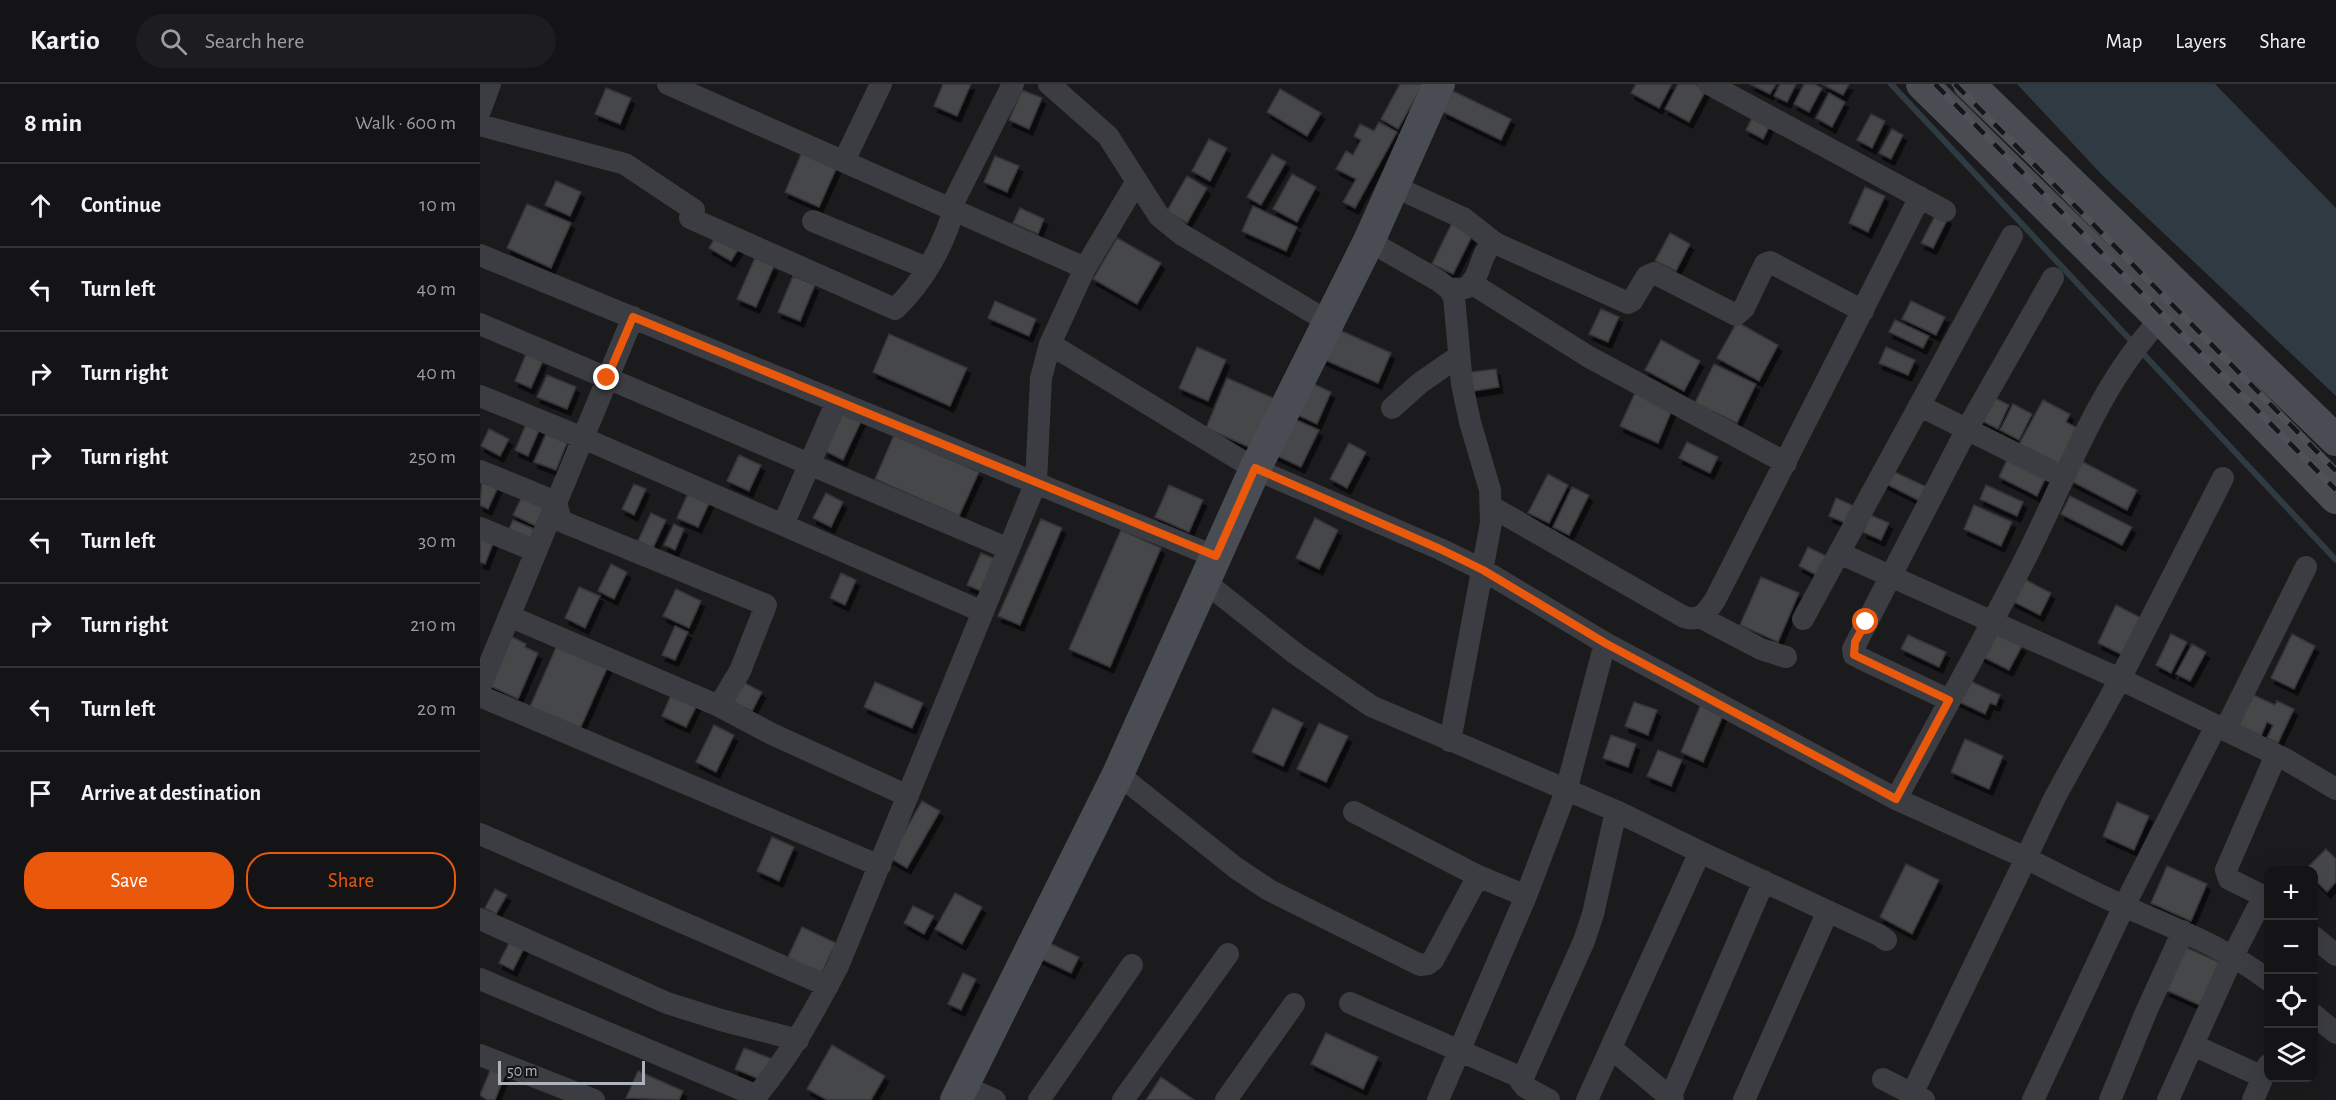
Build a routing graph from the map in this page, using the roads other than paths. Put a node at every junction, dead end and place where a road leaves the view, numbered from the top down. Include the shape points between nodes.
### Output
1 (668, 84) edge
2 (881, 84) edge
3 (1013, 84) edge
4 (1049, 84) edge
5 (1439, 84) edge
6 (1712, 84) edge
7 (1922, 84) edge
8 (1969, 84) edge
9 (480, 125) edge
10 (844, 161) junction
11 (1137, 181) junction
12 (1393, 186) junction
13 (1920, 197) junction
14 (952, 208) junction
15 (1945, 211) dead end
16 (813, 221) dead end
17 (2012, 236) dead end
18 (1369, 241) junction
19 (1495, 243) junction
20 (480, 255) edge
21 (927, 268) junction
22 (1085, 268) junction
23 (2053, 279) dead end
24 (1471, 283) junction
25 (1449, 289) junction
26 (1863, 311) junction
27 (633, 317) junction
28 (1328, 321) junction
29 (480, 324) edge
30 (2145, 338) junction
31 (1050, 344) junction
32 (1459, 356) junction
33 (607, 378) junction
34 (480, 396) edge
35 (837, 401) junction
36 (1920, 406) junction
37 (1392, 408) dead end
38 (1967, 429) junction
39 (583, 438) junction
40 (2336, 440) edge
41 (1786, 463) junction
42 (810, 464) junction
43 (1255, 468) junction
44 (480, 471) edge
45 (2062, 477) junction
46 (2223, 478) dead end
47 (1036, 483) junction
48 (2336, 498) edge
49 (556, 502) junction
50 (1492, 507) junction
51 (783, 525) junction
52 (480, 528) edge
53 (1009, 549) junction
54 (536, 551) junction
55 (1839, 553) junction
56 (2306, 567) dead end
57 (1211, 569) junction
58 (1483, 570) junction
59 (1891, 575) junction
60 (983, 612) junction
61 (509, 616) junction
62 (1700, 617) junction
63 (1803, 619) dead end
64 (1992, 621) junction
65 (1605, 643) junction
66 (1786, 657) dead end
67 (2120, 679) junction
68 (480, 687) edge
69 (480, 696) edge
70 (1949, 700) junction
71 (719, 706) junction
72 (2221, 728) junction
73 (1450, 741) junction
74 (2276, 755) junction
75 (1118, 774) junction
76 (2336, 789) edge
77 (1566, 791) junction
78 (908, 796) junction
79 (1896, 799) junction
80 (1616, 811) junction
81 (1354, 812) dead end
82 (480, 834) edge
83 (1700, 852) junction
84 (2026, 858) junction
85 (880, 866) junction
86 (1478, 876) junction
87 (1764, 881) junction
88 (1526, 896) junction
89 (2264, 898) edge
90 (2264, 905) edge
91 (2124, 906) junction
92 (1828, 911) junction
93 (480, 919) edge
94 (2183, 931) junction
95 (1886, 940) dead end
96 (2318, 941) edge
97 (1228, 954) dead end
98 (2336, 955) edge
99 (2233, 956) junction
100 (1132, 964) dead end
101 (2264, 977) edge
102 (480, 979) edge
103 (828, 986) junction
104 (1350, 1003) dead end
105 (1294, 1004) dead end
106 (2318, 1019) edge
107 (2336, 1033) edge
108 (798, 1040) junction
109 (2193, 1045) junction
110 (1611, 1048) junction
111 (1460, 1050) junction
112 (480, 1055) edge
113 (2264, 1070) edge
114 (2264, 1075) edge
115 (1522, 1078) junction
116 (1883, 1079) dead end
117 (959, 1093) edge
118 (1918, 1097) edge
119 (755, 1098) edge
120 (1671, 1099) edge
121 (594, 1100) edge
122 (995, 1100) edge
123 (1039, 1100) edge
124 (1123, 1100) edge
125 (1227, 1100) edge
126 (1438, 1100) edge
127 (1549, 1100) edge
128 (1587, 1100) edge
129 (1744, 1100) edge
130 (2033, 1100) edge
131 (2110, 1100) edge
132 (2168, 1100) edge
133 (2253, 1100) edge

1 - 10 street
2 - 10 street
3 - 14 street
4 - 11 street via 1108,136
5 - 12 main road
6 - 13 street
7 - 30 main road
8 - 40 main road
9 - 21 street via 625,164 692,214 895,309 910,295
10 - 14 street
11 - 22 street
11 - 28 street via 1158,216 1180,234
12 - 18 main road
12 - 19 street via 1463,218
13 - 15 street
13 - 26 street
14 - 21 street via 947,233
14 - 22 street
16 - 21 street
17 - 36 street
18 - 25 street
18 - 28 main road
19 - 24 street via 1489,247
19 - 26 street via 1628,303 1653,273 1736,315 1744,308 1765,264 1770,262
20 - 27 street
22 - 31 street
23 - 38 street
24 - 25 street
24 - 41 street via 1589,357
25 - 32 street via 1454,297
26 - 41 street
27 - 33 street
27 - 35 street
28 - 43 main road
29 - 33 street
30 - 45 street
30 - 48 main road
31 - 43 street
31 - 47 street via 1041,378
32 - 37 street
32 - 50 street via 1465,402
33 - 39 street
33 - 42 street
34 - 39 street
35 - 42 street
35 - 47 street
36 - 38 street
36 - 55 street
38 - 45 street
38 - 59 street
39 - 49 street
39 - 51 street
41 - 62 street via 1715,600
42 - 51 street
42 - 53 street
43 - 57 main road
43 - 58 street
44 - 49 street
45 - 64 street
46 - 67 street
47 - 53 street
47 - 57 street
49 - 54 street
49 - 71 street via 561,520 766,605 740,671
50 - 58 street
50 - 62 street via 1684,617
51 - 60 street
52 - 54 street
53 - 60 street
54 - 61 street
55 - 59 street
55 - 63 street
56 - 72 street
57 - 73 street via 1296,654 1342,688 1371,706
57 - 75 main road
58 - 65 street
58 - 73 street
59 - 64 street
59 - 70 street via 1855,642 1854,655
60 - 78 street
61 - 68 street
61 - 71 street
62 - 66 street via 1761,649
64 - 67 street
64 - 70 street
65 - 77 street
65 - 79 street
67 - 72 street
67 - 84 street
69 - 85 street
70 - 79 street
71 - 78 street
72 - 74 street
72 - 91 street
73 - 77 street
74 - 76 street
74 - 89 street via 2226,870 2229,879
75 - 86 street via 1269,890 1420,965 1433,960
75 - 117 main road
77 - 80 street
77 - 88 street
78 - 85 street
79 - 84 street
80 - 83 street
80 - 115 street via 1584,941
81 - 86 street
82 - 103 street
83 - 87 street
83 - 110 street
84 - 91 street
84 - 118 street
85 - 103 street
86 - 88 street
87 - 92 street
87 - 120 street
88 - 111 street
90 - 99 street via 2257,909
91 - 94 street
91 - 130 street
92 - 95 street
92 - 129 street
93 - 108 street via 668,1003
94 - 99 street
94 - 131 street
96 - 98 street
97 - 124 street
99 - 101 street
99 - 109 street
100 - 123 street
102 - 119 street
103 - 108 street
104 - 111 street
105 - 125 street
106 - 107 street
108 - 119 street
109 - 113 street
109 - 132 street
110 - 120 street
110 - 128 street
111 - 115 street
111 - 126 street
112 - 121 street
114 - 133 street
115 - 127 street via 1521,1085
116 - 118 street
117 - 122 street

